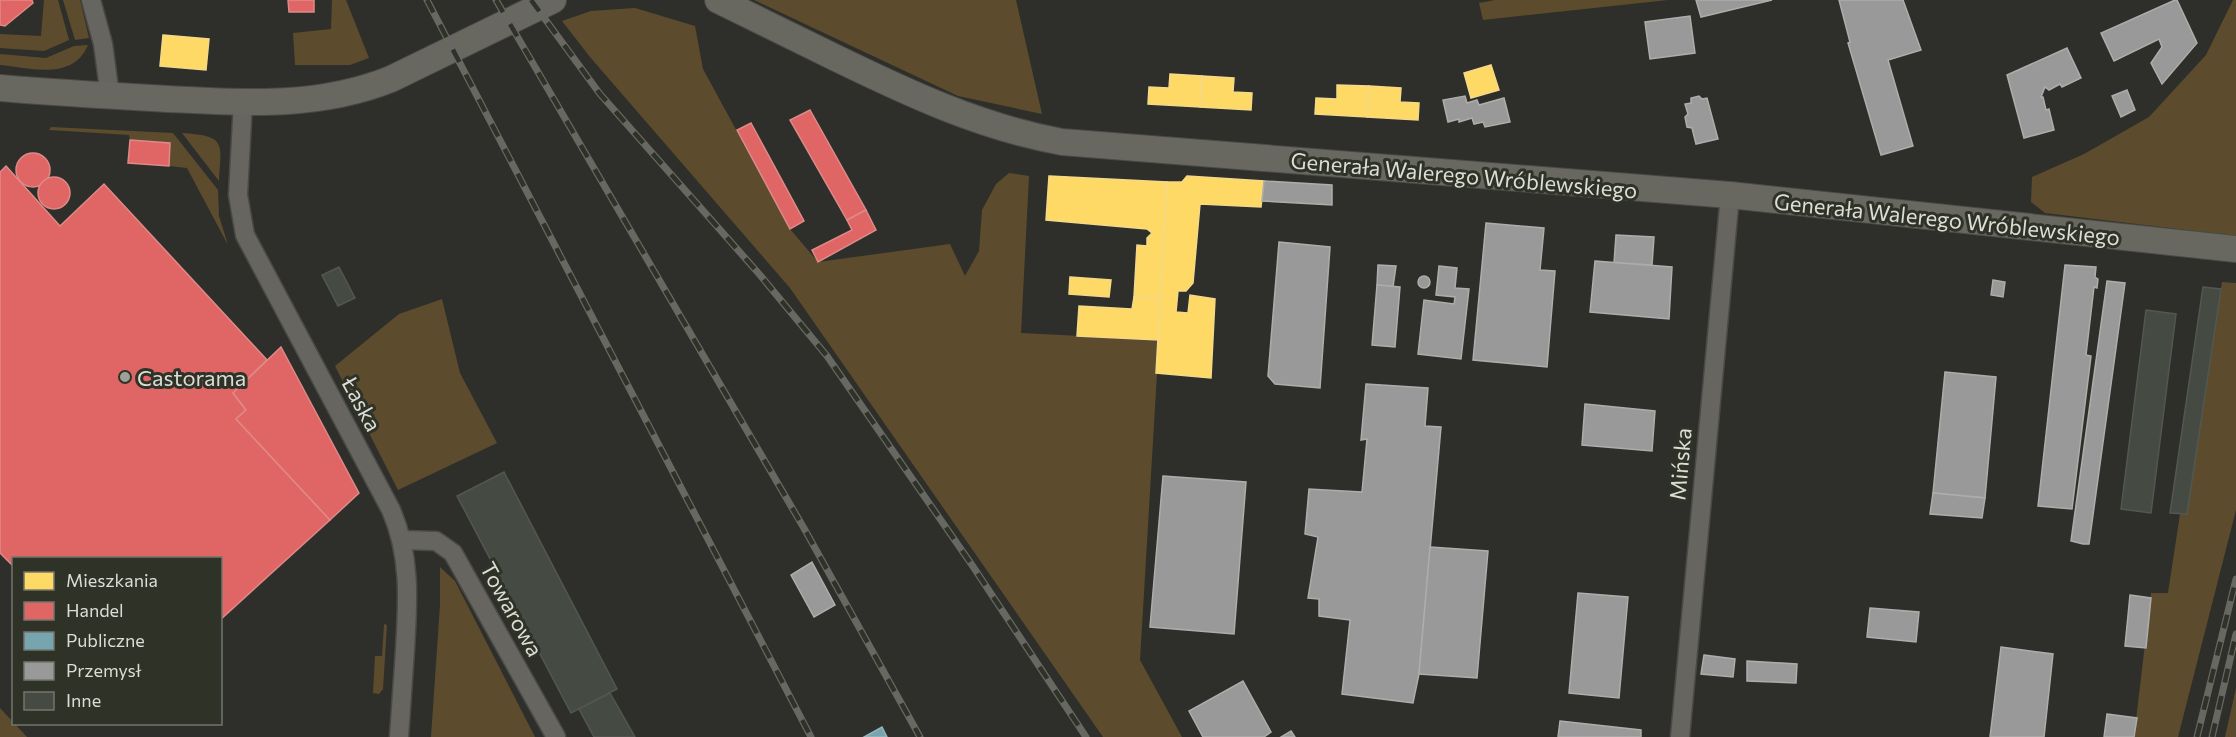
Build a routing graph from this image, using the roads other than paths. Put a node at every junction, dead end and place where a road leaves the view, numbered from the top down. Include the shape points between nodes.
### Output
1 (91, 0) edge
2 (553, 0) edge
3 (718, 0) edge
4 (0, 88) edge
5 (110, 96) junction
6 (243, 102) junction
7 (1730, 195) junction
8 (2236, 249) edge
9 (402, 540) junction
10 (399, 737) edge
11 (556, 737) edge
12 (1680, 737) edge

1 - 5 street via 103,44
2 - 6 street via 367,88 302,101
3 - 7 street, Generała Walerego Wróblewskiego via 926,101 993,126 1038,137 1101,146
4 - 5 street
5 - 6 street
6 - 9 street, Łaska via 237,195 245,235 391,510
7 - 8 street, Generała Walerego Wróblewskiego
7 - 12 street, Mińska
9 - 10 street, Łaska via 408,595
9 - 11 street, Towarowa via 436,541 453,554

